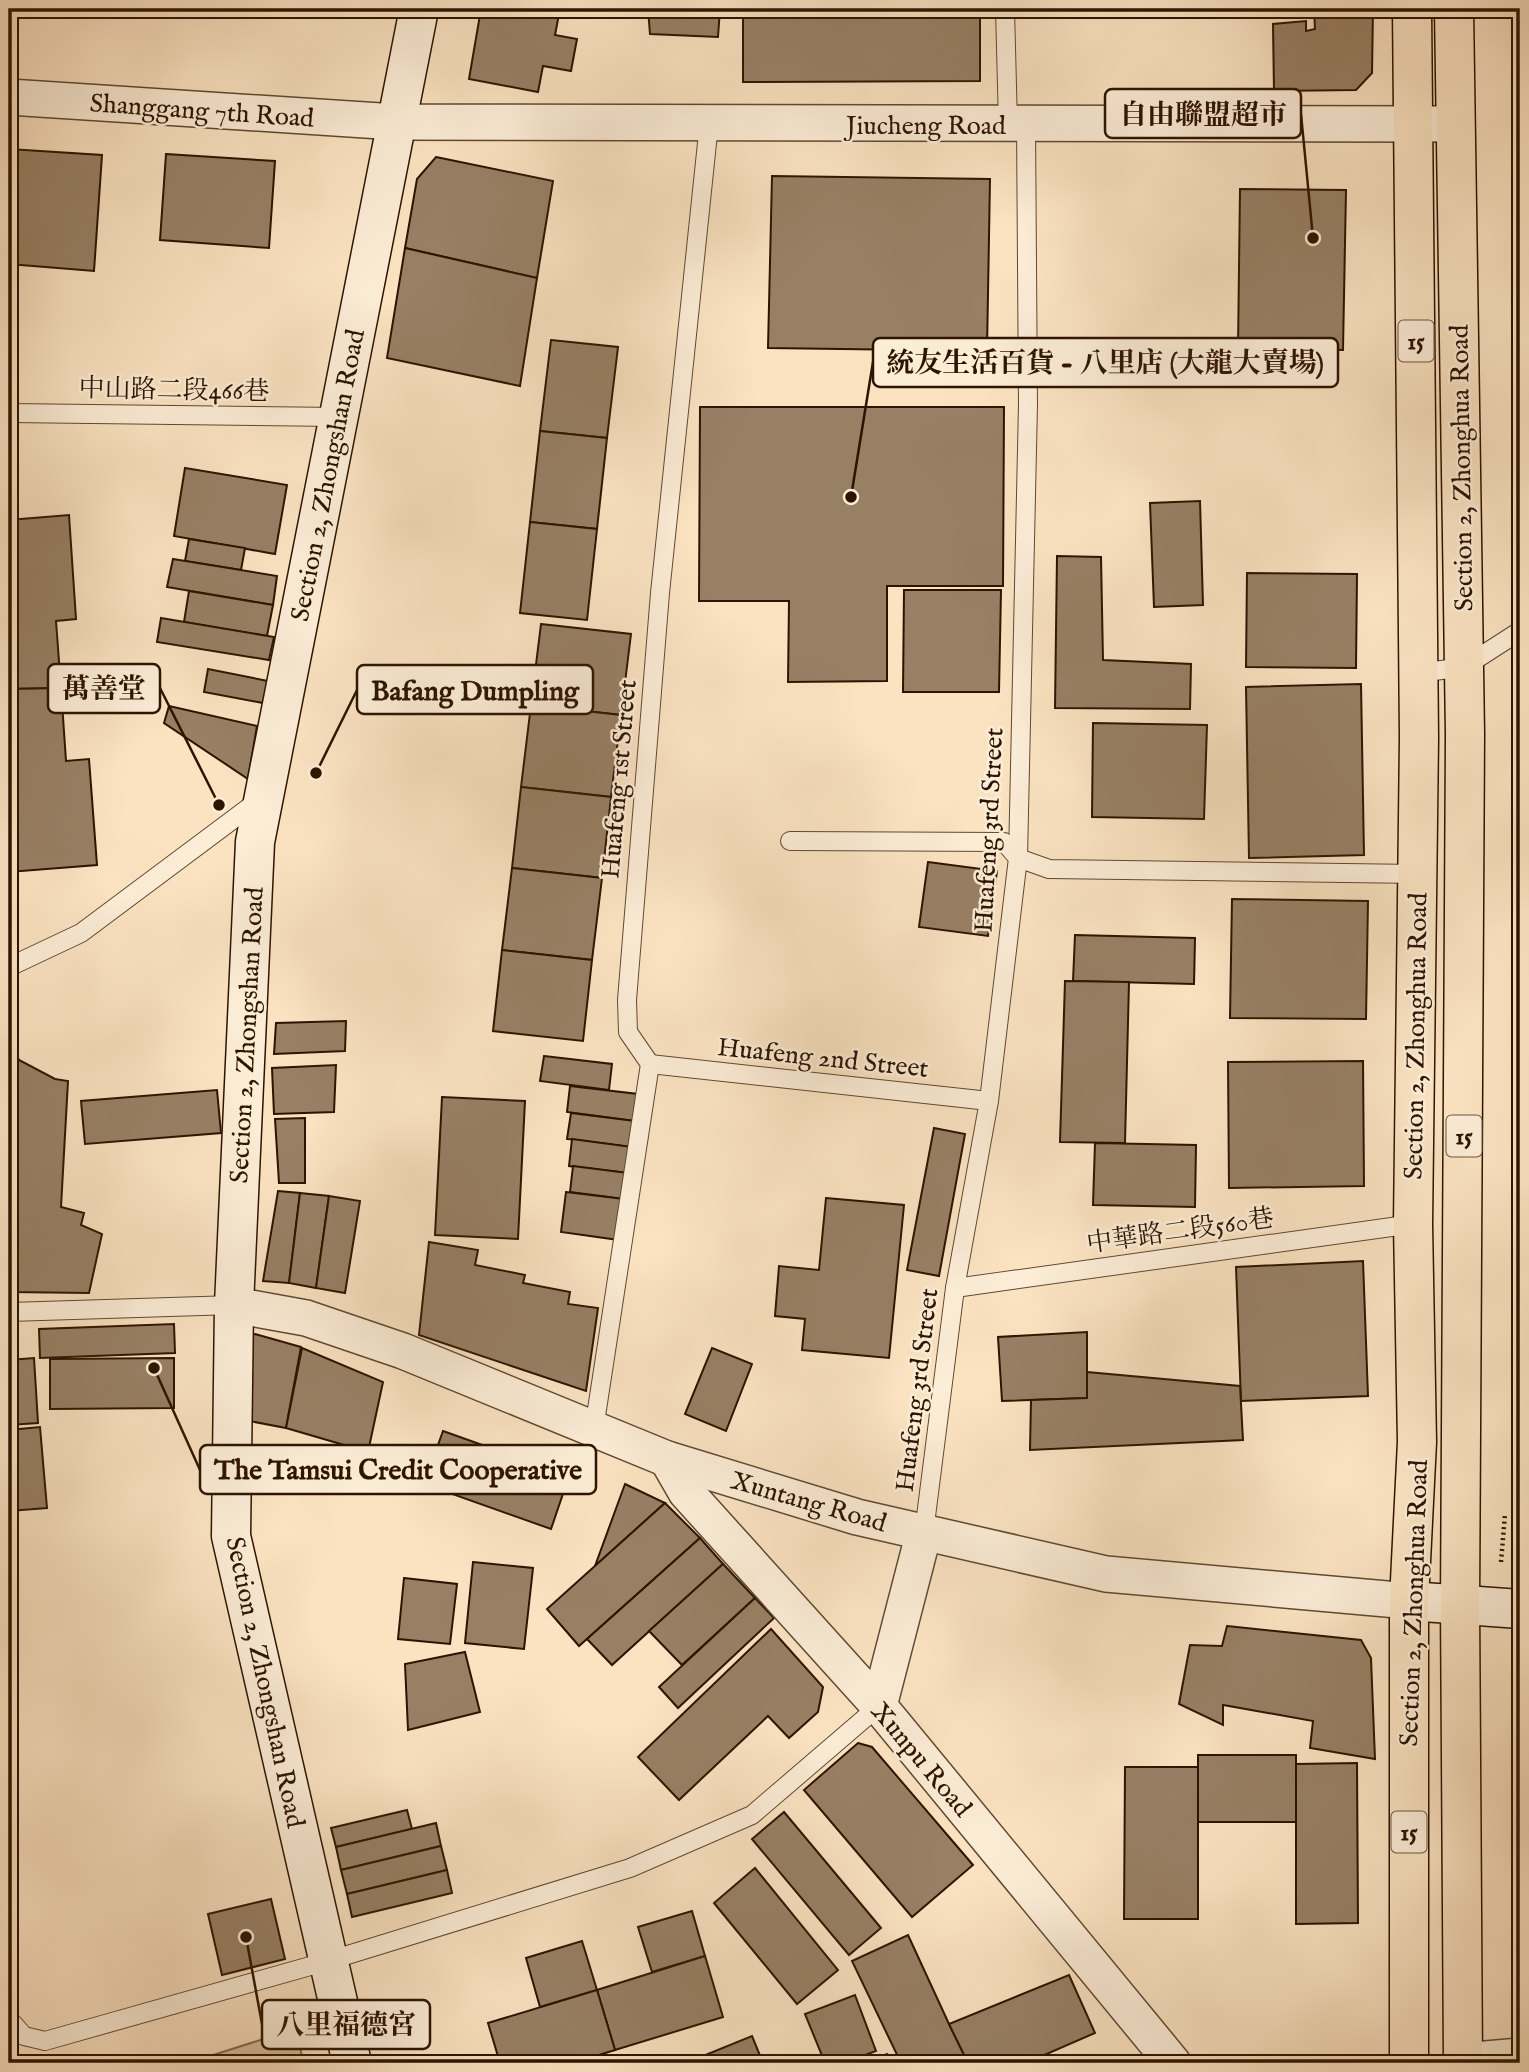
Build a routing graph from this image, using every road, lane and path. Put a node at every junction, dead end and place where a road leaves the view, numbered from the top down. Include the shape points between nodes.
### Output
1 (419, 9) edge
2 (1006, 9) edge
3 (1412, 9) edge
4 (1454, 9) edge
5 (9, 97) edge
6 (396, 122) junction
7 (709, 124) junction
8 (1415, 124) junction
9 (1456, 124) junction
10 (1017, 125) junction
11 (9, 413) edge
12 (339, 418) junction
13 (1520, 631) edge
14 (1464, 667) junction
15 (1419, 673) junction
16 (264, 796) junction
17 (790, 841) dead end
18 (1018, 858) junction
19 (1418, 874) junction
20 (9, 967) edge
21 (650, 1064) junction
22 (989, 1101) junction
23 (1413, 1224) junction
24 (955, 1288) junction
25 (234, 1305) junction
26 (9, 1312) edge
27 (594, 1429) junction
28 (667, 1460) junction
29 (1505, 1514) dead end
30 (924, 1532) junction
31 (1501, 1562) dead end
32 (1409, 1601) junction
33 (1460, 1605) junction
34 (1520, 1609) edge
35 (879, 1706) junction
36 (328, 1961) junction
37 (9, 2019) edge
38 (1520, 2056) edge
39 (1455, 2062) edge
40 (352, 2063) edge
41 (1173, 2063) edge
42 (1409, 2063) edge

1 - 6 main road, Section 2, Zhongshan Road
2 - 10 lane, Huafeng 3rd Street
3 - 8 main road, Section 2, Zhonghua Road / 15
4 - 9 main road, Section 2, Zhonghua Road / 15
5 - 6 street, Shanggang 7th Road
6 - 7 street, Jiucheng Road
6 - 12 main road, Section 2, Zhongshan Road
7 - 10 street, Jiucheng Road
7 - 21 lane, Huafeng 1st Street via 660,593 627,1000 628,1032
8 - 9 street, Jiucheng Road
8 - 10 street, Jiucheng Road
8 - 15 main road, Section 2, Zhonghua Road / 15
9 - 14 main road, Section 2, Zhonghua Road / 15
10 - 18 lane, Huafeng 3rd Street via 1028,404
11 - 12 lane, 中山路二段466巷
12 - 16 main road, Section 2, Zhongshan Road
13 - 14 lane
14 - 15 lane
14 - 33 main road, Section 2, Zhonghua Road / 15
15 - 19 main road, Section 2, Zhonghua Road / 15
16 - 20 lane via 81,933
16 - 25 main road, Section 2, Zhongshan Road via 255,842
17 - 18 lane via 1004,842
18 - 19 lane via 1049,869
18 - 22 lane, Huafeng 3rd Street
19 - 23 main road, Section 2, Zhonghua Road / 15
21 - 22 lane, Huafeng 2nd Street
21 - 27 lane
22 - 24 lane, Huafeng 3rd Street
23 - 24 lane, 中華路二段560巷
23 - 32 main road, Section 2, Zhonghua Road / 15 via 1418,1442
24 - 30 lane, Huafeng 3rd Street
25 - 26 lane
25 - 27 street, Xuntang Road via 306,1318
25 - 36 main road, Section 2, Zhongshan Road via 231,1536
27 - 28 street, Xuntang Road
28 - 30 street, Xuntang Road via 857,1517
28 - 35 street, Xunpu Road via 686,1492
29 - 31 path
30 - 32 street, Xuntang Road via 1107,1574
30 - 35 street
32 - 33 main road
32 - 42 main road, Section 2, Zhonghua Road / 15
33 - 34 main road
33 - 39 main road, Section 2, Zhonghua Road / 15
35 - 36 lane via 752,1815 630,1868
35 - 41 street, Xunpu Road
36 - 37 lane via 45,2041 24,2036
36 - 40 main road, Section 2, Zhongshan Road
38 - 39 street

